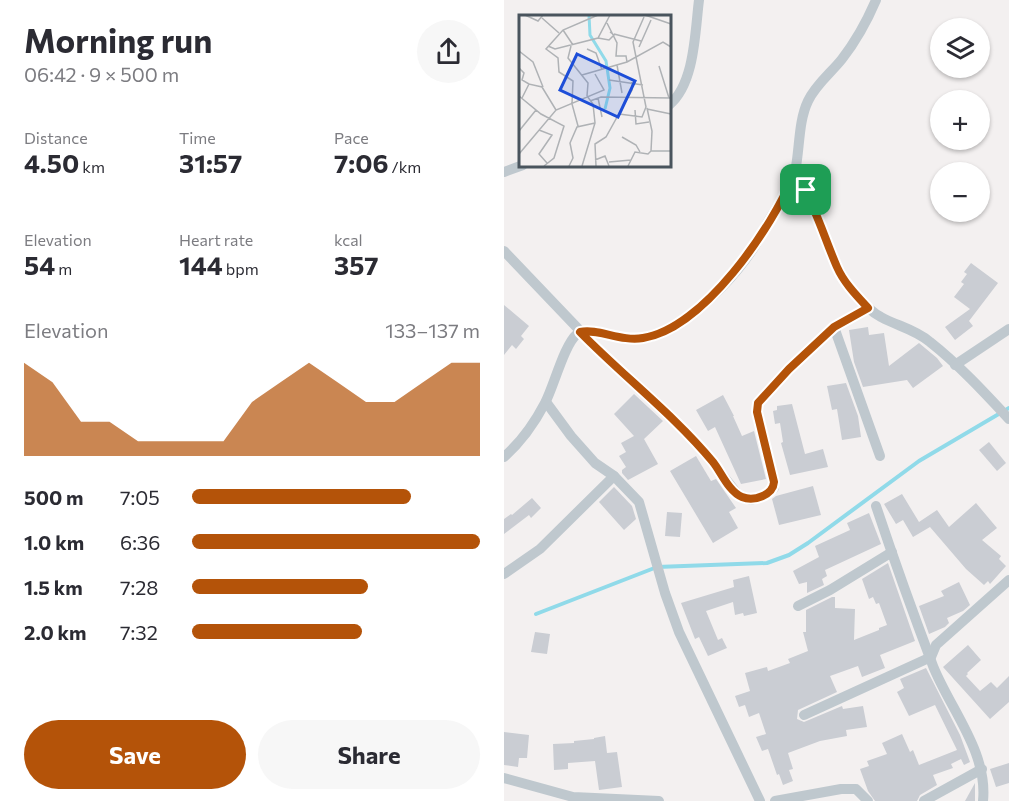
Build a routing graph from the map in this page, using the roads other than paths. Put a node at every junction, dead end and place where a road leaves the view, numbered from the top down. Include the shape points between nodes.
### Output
1 (699, 0) edge
2 (876, 0) edge
3 (670, 104) edge
4 (520, 166) edge
5 (504, 172) edge
6 (794, 174) junction
7 (504, 251) edge
8 (868, 308) junction
9 (834, 327) junction
10 (1009, 328) edge
11 (580, 332) junction
12 (955, 365) junction
13 (546, 402) junction
14 (1009, 418) edge
15 (880, 456) dead end
16 (504, 457) edge
17 (614, 476) junction
18 (876, 506) dead end
19 (892, 552) junction
20 (504, 574) edge
21 (1009, 580) edge
22 (798, 606) dead end
23 (931, 657) junction
24 (804, 715) dead end
25 (982, 769) junction
26 (504, 778) edge
27 (543, 795) edge
28 (659, 801) edge
29 (760, 801) edge
30 (776, 801) edge
31 (868, 801) edge
32 (924, 801) edge
33 (983, 801) edge

1 - 3 street via 686,82
2 - 6 street via 844,57 808,100
4 - 5 street
6 - 8 street via 815,208 837,268
6 - 11 street via 755,246 717,290 680,323 661,333 629,340
7 - 11 street
8 - 9 street
8 - 12 street via 879,317 916,332
9 - 11 street via 756,406 774,488 751,500 739,496 685,431
9 - 15 street
10 - 12 street
11 - 13 street via 567,350
12 - 14 street
13 - 16 street via 525,436
13 - 17 street via 595,463
17 - 20 street via 540,549
17 - 29 street via 639,502 679,632
18 - 19 street
19 - 22 street
19 - 23 street
21 - 23 street via 936,645
23 - 24 street
23 - 25 street
25 - 32 street
25 - 33 street
26 - 27 street
27 - 28 street
30 - 31 street via 856,789

